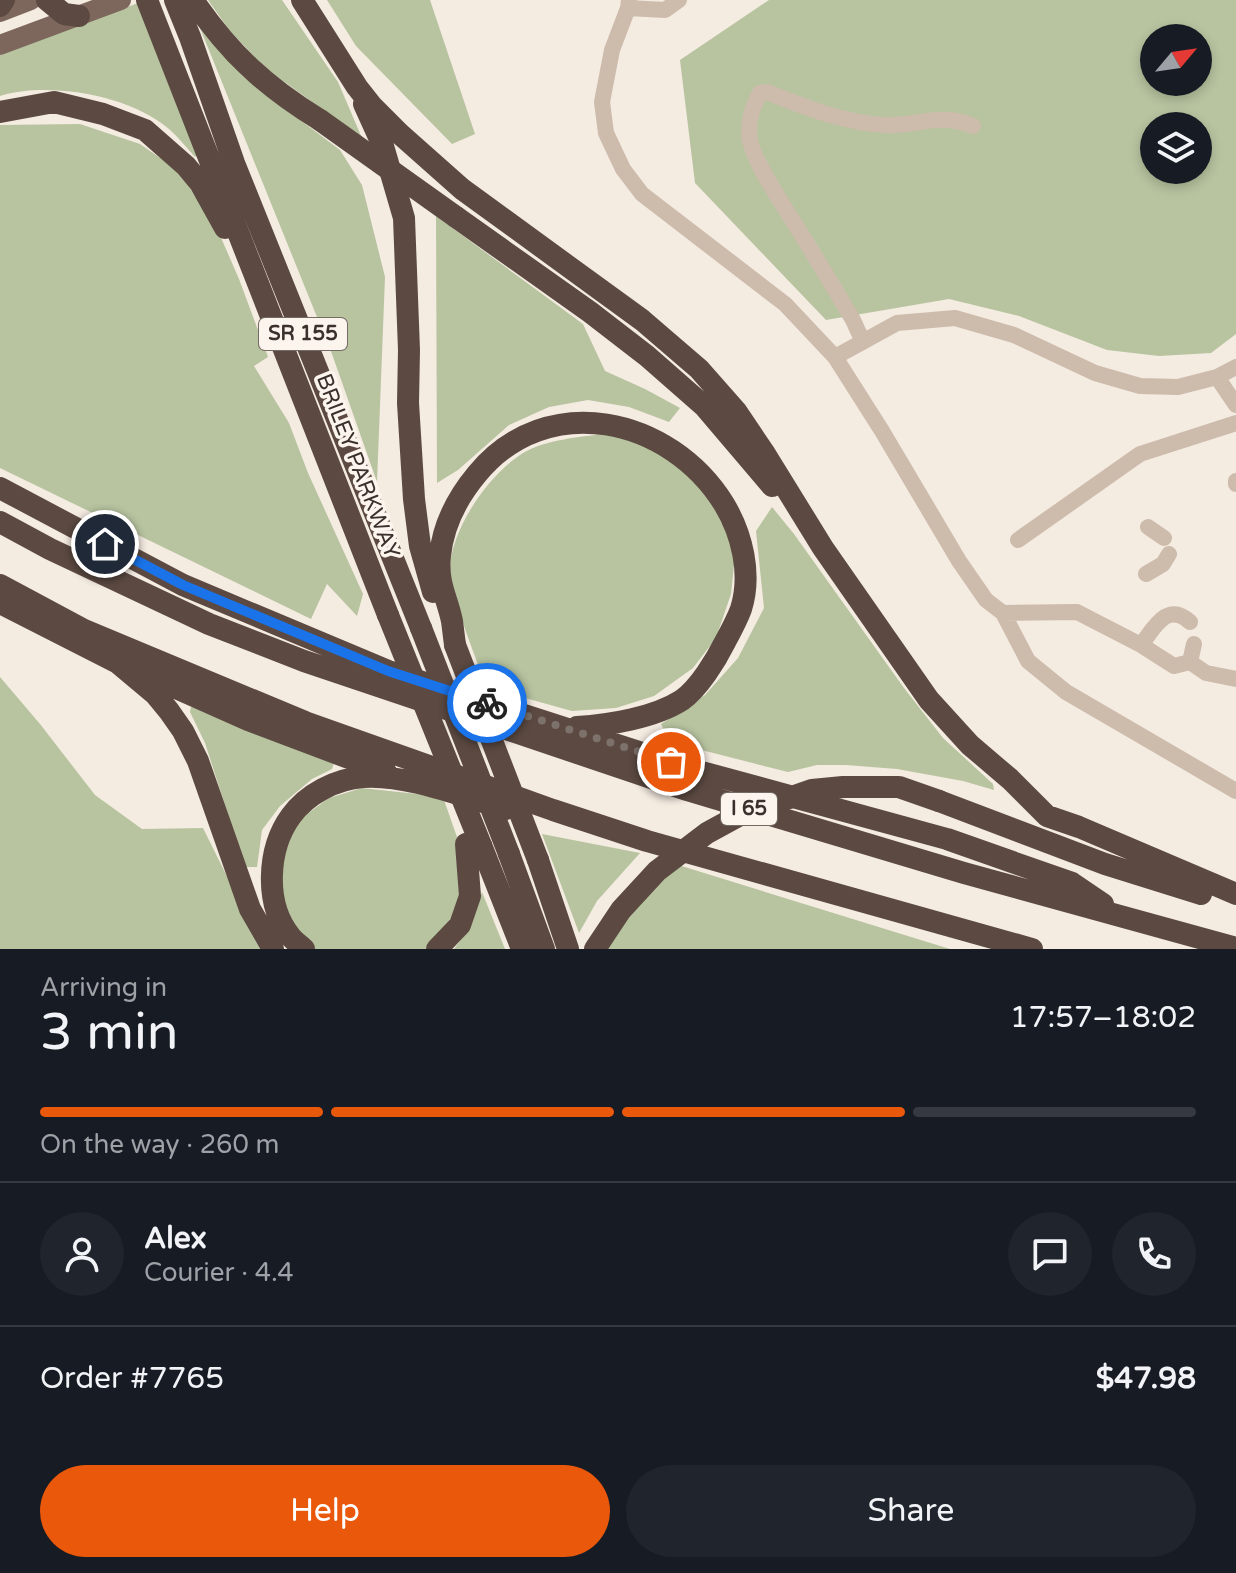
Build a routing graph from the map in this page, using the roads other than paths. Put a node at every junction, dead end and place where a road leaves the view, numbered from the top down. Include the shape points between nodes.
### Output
1 (4, 0) edge
2 (31, 0) edge
3 (47, 0) edge
4 (121, 0) edge
5 (147, 0) edge
6 (175, 0) edge
7 (193, 0) edge
8 (679, 0) edge
9 (303, 1) edge
10 (628, 4) edge
11 (0, 6) edge
12 (0, 12) edge
13 (79, 16) junction
14 (0, 45) edge
15 (357, 87) junction
16 (0, 112) edge
17 (973, 126) dead end
18 (271, 315) junction
19 (863, 342) junction
20 (835, 357) junction
21 (1236, 367) edge
22 (1217, 377) junction
23 (1236, 405) edge
24 (1236, 423) edge
25 (0, 488) edge
26 (0, 522) edge
27 (1148, 527) dead end
28 (1018, 540) dead end
29 (823, 548) junction
30 (1146, 574) dead end
31 (0, 585) edge
32 (0, 603) edge
33 (1003, 613) junction
34 (1190, 622) dead end
35 (1194, 644) dead end
36 (455, 645) junction
37 (1141, 645) junction
38 (107, 657) junction
39 (1190, 662) junction
40 (1236, 679) edge
41 (534, 718) junction
42 (433, 788) junction
43 (1236, 791) edge
44 (647, 841) junction
45 (474, 845) junction
46 (1236, 894) edge
47 (1236, 905) edge
48 (1117, 914) junction
49 (1236, 948) edge
50 (273, 949) edge
51 (304, 949) edge
52 (437, 949) edge
53 (522, 949) edge
54 (544, 949) edge
55 (568, 949) edge
56 (595, 949) edge
57 (1032, 949) edge

1 - 11 highway
2 - 12 main road
3 - 13 highway via 64,14
4 - 13 main road
5 - 18 highway, BRILEY PARKWAY / SR 155
6 - 54 highway, BRILEY PARKWAY / SR 155, bridge via 234,163
7 - 29 highway, bridge via 257,76 647,356 704,406
8 - 10 lane via 665,10
9 - 15 highway
10 - 20 lane via 602,102 606,133 623,169 642,194 785,304
13 - 14 main road
15 - 29 highway via 462,189 642,320 699,369 736,411
15 - 36 highway via 383,146 404,218 414,499 429,581
16 - 18 highway via 54,102 145,130 200,183
17 - 19 lane via 941,119 888,125 861,122 767,92 753,104 750,142 758,160
18 - 45 highway, BRILEY PARKWAY / SR 155, bridge via 440,745
19 - 20 lane
19 - 22 lane via 897,323 955,318 1014,335 1095,373 1140,386 1178,387
20 - 33 lane via 959,561 986,600
21 - 22 lane
22 - 23 lane
24 - 28 lane via 1140,454
25 - 41 highway via 183,585 388,671
26 - 48 highway, I 65 via 209,624 304,661 687,790
27 - 30 lane via 1166,546 1163,564
29 - 46 highway via 929,700 1047,816
31 - 44 highway via 84,630 305,722
32 - 38 highway
33 - 37 lane via 1077,612
33 - 43 lane via 1028,661 1066,692
34 - 37 lane via 1183,615 1164,617
35 - 39 lane
36 - 41 highway via 441,587 443,537 465,489 486,463 529,435 557,425 601,422 660,443 695,467 729,512 740,534 744,561 741,607 720,653 683,699 655,712 576,727
36 - 55 highway, bridge
37 - 39 lane via 1174,666
38 - 42 highway via 248,720
38 - 50 highway via 155,694 183,731 250,909
39 - 40 lane via 1206,673
41 - 48 highway via 698,771 947,839 1072,883
42 - 44 highway via 558,824
42 - 51 highway via 393,778 349,779 310,797 290,817 271,870 274,905 290,936
44 - 57 highway
45 - 52 highway via 470,896 460,925
45 - 53 highway
47 - 56 highway, bridge via 1105,864 899,787 843,787 812,790 740,815 707,833 657,871
48 - 49 highway, I 65

